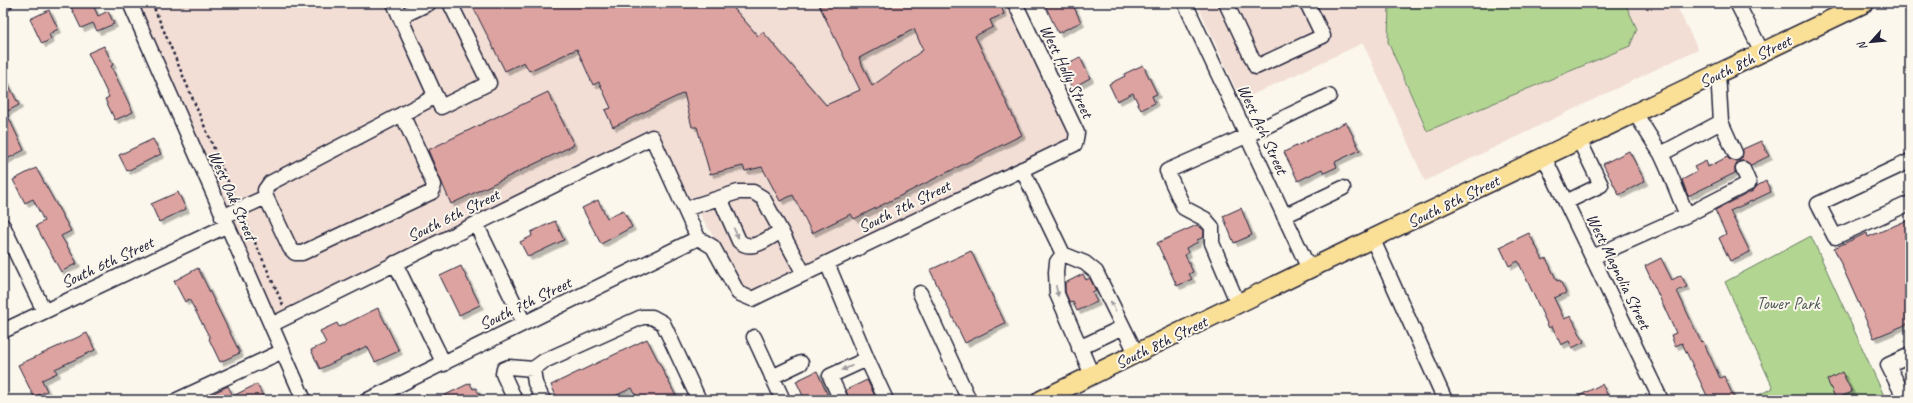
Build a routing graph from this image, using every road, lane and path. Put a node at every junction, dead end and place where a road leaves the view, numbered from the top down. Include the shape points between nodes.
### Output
1 (130, 3) edge
2 (394, 3) edge
3 (429, 3) edge
4 (450, 3) edge
5 (1015, 3) edge
6 (1185, 3) edge
7 (1226, 3) edge
8 (1307, 3) edge
9 (1737, 3) edge
10 (1865, 3) edge
11 (400, 17) junction
12 (1762, 52) junction
13 (1718, 73) junction
14 (436, 95) junction
15 (1329, 96) dead end
16 (1635, 113) junction
17 (402, 114) junction
18 (1721, 122) junction
19 (1077, 133) joint
20 (1246, 136) junction
21 (1578, 140) junction
22 (1735, 153) dead end
23 (1661, 154) junction
24 (1544, 157) junction
25 (1910, 160) edge
26 (1743, 169) dead end
27 (1022, 170) junction
28 (1343, 188) dead end
29 (266, 198) junction
30 (720, 198) junction
31 (1566, 202) junction
32 (1910, 203) edge
33 (685, 209) junction
34 (1687, 215) junction
35 (1284, 216) junction
36 (224, 221) junction
37 (476, 224) junction
38 (3, 226) edge
39 (781, 231) junction
40 (698, 238) junction
41 (1373, 240) junction
42 (1063, 254) junction
43 (1593, 257) junction
44 (395, 263) junction
45 (827, 263) junction
46 (1309, 269) junction
47 (804, 274) junction
48 (920, 293) dead end
49 (1238, 304) junction
50 (44, 311) junction
51 (524, 323) junction
52 (271, 325) junction
53 (1123, 327) junction
54 (3, 331) edge
55 (754, 337) dead end
56 (1079, 348) junction
57 (283, 351) junction
58 (1136, 354) junction
59 (1910, 355) edge
60 (867, 359) junction
61 (801, 363) dead end
62 (444, 364) junction
63 (533, 369) junction
64 (1092, 375) junction
65 (772, 377) junction
66 (1910, 394) edge
67 (177, 400) edge
68 (304, 400) edge
69 (368, 400) edge
70 (515, 400) edge
71 (543, 400) edge
72 (698, 400) edge
73 (783, 400) edge
74 (841, 400) edge
75 (886, 400) edge
76 (969, 400) edge
77 (1041, 400) edge
78 (1446, 400) edge
79 (1661, 400) edge

1 - 36 street, West Oak Street
2 - 11 street
3 - 11 street
4 - 14 street via 489,83 441,107
5 - 19 street, West Holly Street
6 - 20 street, West Ash Street
7 - 8 street via 1256,67 1323,36
9 - 12 street
10 - 12 main road, South 8th Street
11 - 14 street
12 - 13 main road, South 8th Street
13 - 16 main road, South 8th Street
13 - 18 street
14 - 17 street
15 - 20 street
16 - 21 main road, South 8th Street
16 - 23 street
17 - 29 street via 270,183 266,190
17 - 29 street via 434,185 428,195 302,253 295,253 290,248
18 - 22 street
18 - 23 street
19 - 27 street, South 7th Street via 1076,144
20 - 35 street, West Ash Street
20 - 49 street via 1167,171 1184,208 1205,219 1212,228 1212,243
21 - 24 main road, South 8th Street
21 - 31 street via 1601,185
23 - 34 street
24 - 31 street, West Magnolia Street
24 - 41 main road, South 8th Street
25 - 32 street via 1818,204 1835,237
26 - 34 street via 1749,183
27 - 42 street
27 - 45 street, South 7th Street
28 - 35 street
29 - 36 street, South 6th Street
30 - 33 street
30 - 39 street via 738,192 753,192 763,198
30 -> 39 street via 739,241 745,246 753,246
31 - 43 street, West Magnolia Street
33 - 37 street, South 6th Street via 652,137
33 - 40 street
34 - 43 street
35 - 46 street, West Ash Street
36 - 50 street, South 6th Street
36 - 52 street, West Oak Street
37 - 44 street, South 6th Street
37 - 51 street
38 - 50 street
39 - 47 street
40 - 47 street, South 7th Street via 713,247 738,293 752,299
40 - 51 street, South 7th Street
41 - 46 main road, South 8th Street
41 - 78 street
53 -> 42 street via 1096,272 1085,263
42 -> 56 street via 1057,262 1057,294
43 - 79 street, West Magnolia Street
44 - 52 street, South 6th Street
44 - 62 street
45 - 47 street, South 7th Street
45 - 60 street
46 - 49 main road, South 8th Street
48 - 76 street
49 - 58 main road, South 8th Street
50 - 54 street, South 6th Street
51 - 62 street, South 7th Street
52 - 57 street, West Oak Street
53 - 56 street
53 - 58 street
55 - 65 street
56 - 64 street
57 - 67 street
57 - 68 street, West Oak Street
58 - 64 main road, South 8th Street
59 - 66 street via 1888,365 1904,397
60 -> 74 street via 830,376
60 - 75 street
61 - 65 street
62 - 69 street, South 7th Street
63 - 70 street via 504,369 503,374
63 - 71 street via 535,383
63 - 72 street via 544,361 642,317 652,317 663,323
64 - 77 main road, South 8th Street
65 - 73 street

